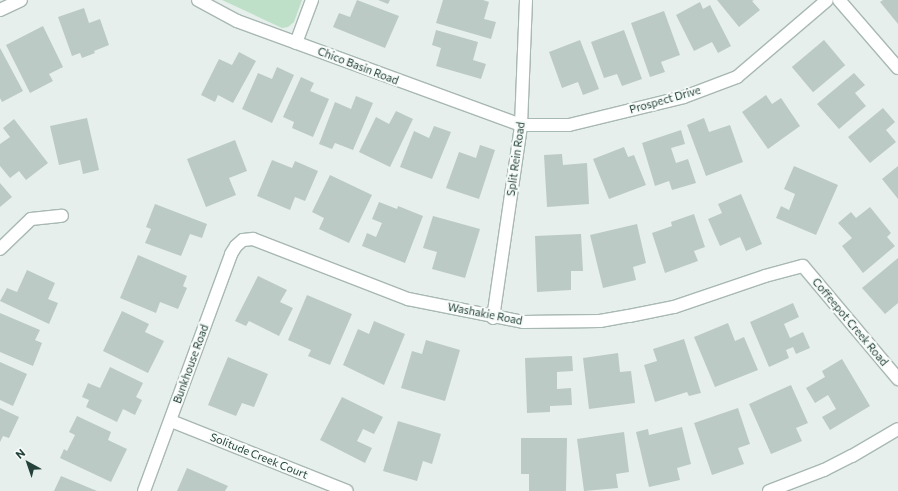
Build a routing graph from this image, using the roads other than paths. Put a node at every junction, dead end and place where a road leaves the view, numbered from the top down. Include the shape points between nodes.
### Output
1 (21, 0) edge
2 (198, 0) edge
3 (312, 0) edge
4 (526, 0) edge
5 (827, 0) edge
6 (840, 0) edge
7 (0, 10) edge
8 (296, 43) junction
9 (898, 68) edge
10 (521, 125) junction
11 (62, 216) dead end
12 (243, 240) joint
13 (0, 249) edge
14 (803, 266) joint
15 (493, 318) junction
16 (898, 379) edge
17 (171, 420) junction
18 (898, 429) edge
19 (144, 491) edge
20 (347, 491) edge
21 (769, 491) edge

1 - 7 street
2 - 8 street, Chico Basin Road via 237,21
3 - 8 street
4 - 10 street, Split Rein Road
5 - 10 street, Prospect Drive via 737,77 684,97 569,125
6 - 9 street
8 - 10 street, Chico Basin Road
10 - 15 street, Split Rein Road
11 - 13 street via 31,219
12 - 15 street, Washakie Road via 253,239 408,299
12 - 17 street, Bunkhouse Road via 231,254
14 - 15 street, Washakie Road via 674,307 600,321 523,322
14 - 16 street, Coffeepot Creek Road
17 - 19 street, Bunkhouse Road
17 - 20 street, Solitude Creek Court
18 - 21 street via 838,463

